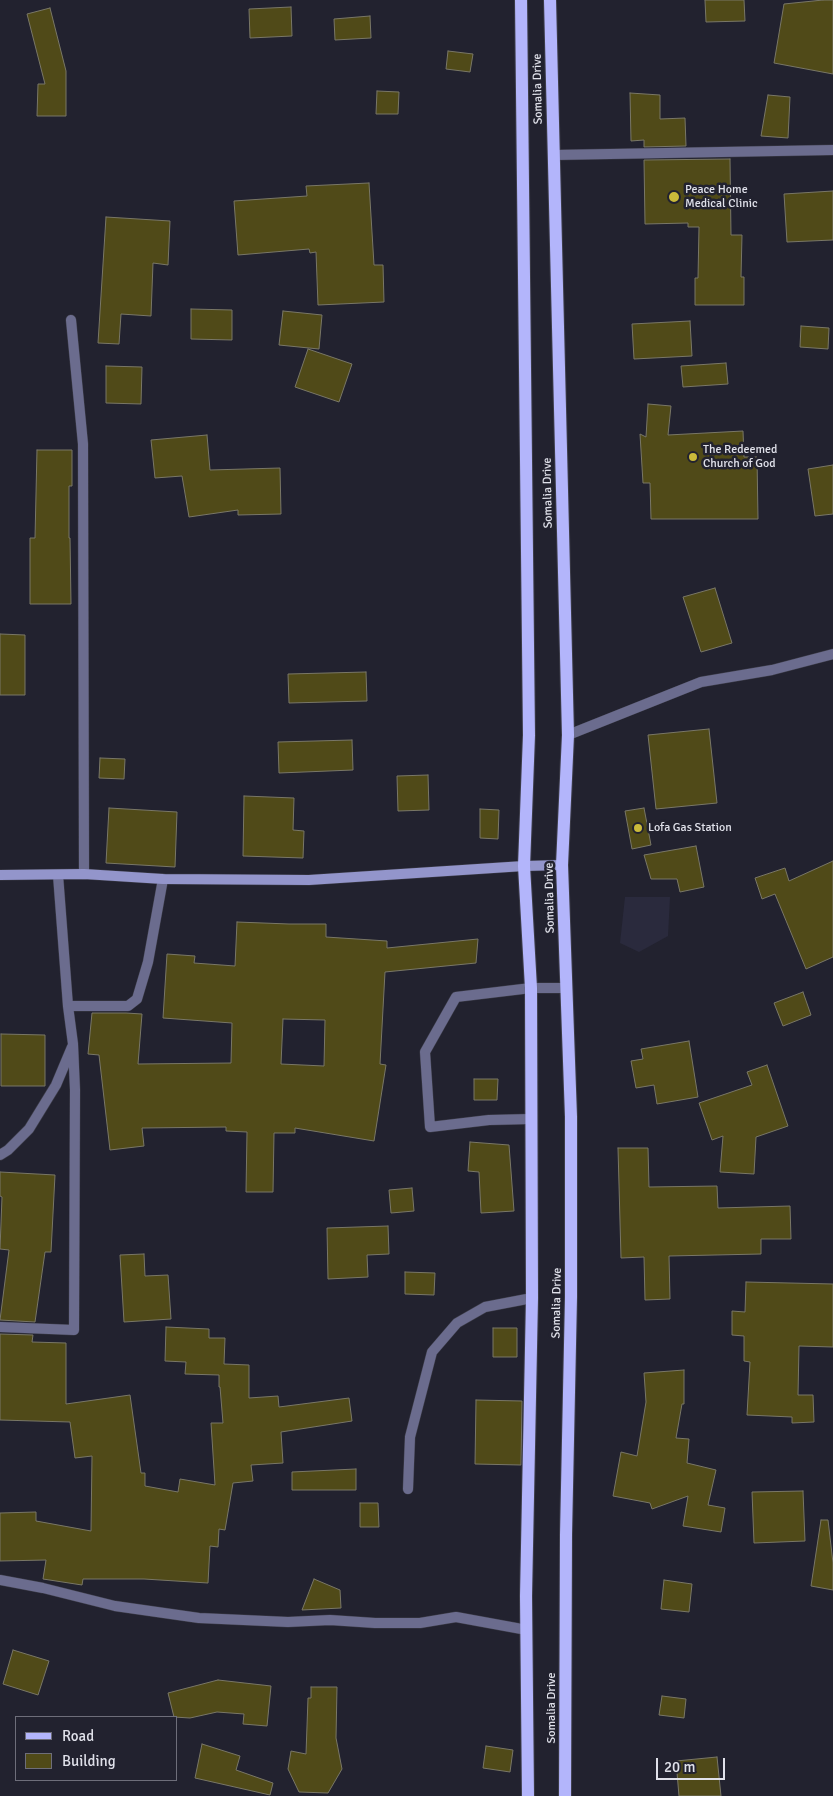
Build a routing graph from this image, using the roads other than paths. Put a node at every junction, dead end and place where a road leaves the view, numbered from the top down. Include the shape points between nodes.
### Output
1 (521, 0) edge
2 (550, 0) edge
3 (833, 150) edge
4 (554, 155) junction
5 (71, 320) dead end
6 (833, 654) edge
7 (568, 734) junction
8 (562, 865) junction
9 (524, 866) junction
10 (84, 874) junction
11 (0, 875) edge
12 (58, 875) junction
13 (163, 880) junction
14 (530, 988) junction
15 (566, 988) junction
16 (68, 1006) junction
17 (73, 1044) junction
18 (531, 1119) junction
19 (0, 1155) edge
20 (532, 1298) junction
21 (0, 1326) edge
22 (408, 1489) dead end
23 (0, 1580) edge
24 (527, 1630) junction
25 (528, 1796) edge
26 (565, 1796) edge

1 - 9 main road, Somalia Drive via 529,734
2 - 4 main road, Somalia Drive
3 - 4 street
4 - 7 main road, Somalia Drive
5 - 10 street via 83,444
6 - 7 street via 772,670 701,682
7 - 8 main road, Somalia Drive
8 - 9 street
8 - 15 main road, Somalia Drive
9 - 13 street via 309,880
9 - 14 main road, Somalia Drive
10 - 12 street
10 - 13 street
11 - 12 street
12 - 16 street
13 - 16 street via 148,962 137,998 128,1006
14 - 15 street
14 - 18 main road, Somalia Drive
14 - 18 street via 456,997 425,1052 430,1127
15 - 26 main road, Somalia Drive via 571,1118 571,1297
16 - 17 street
17 - 19 street via 56,1085 29,1129
17 - 21 street via 74,1330
18 - 20 main road, Somalia Drive
20 - 22 street via 485,1307 457,1323 432,1352 410,1437
20 - 24 main road, Somalia Drive
23 - 24 street via 115,1606 199,1618 375,1624 420,1623 456,1617
24 - 25 main road, Somalia Drive

